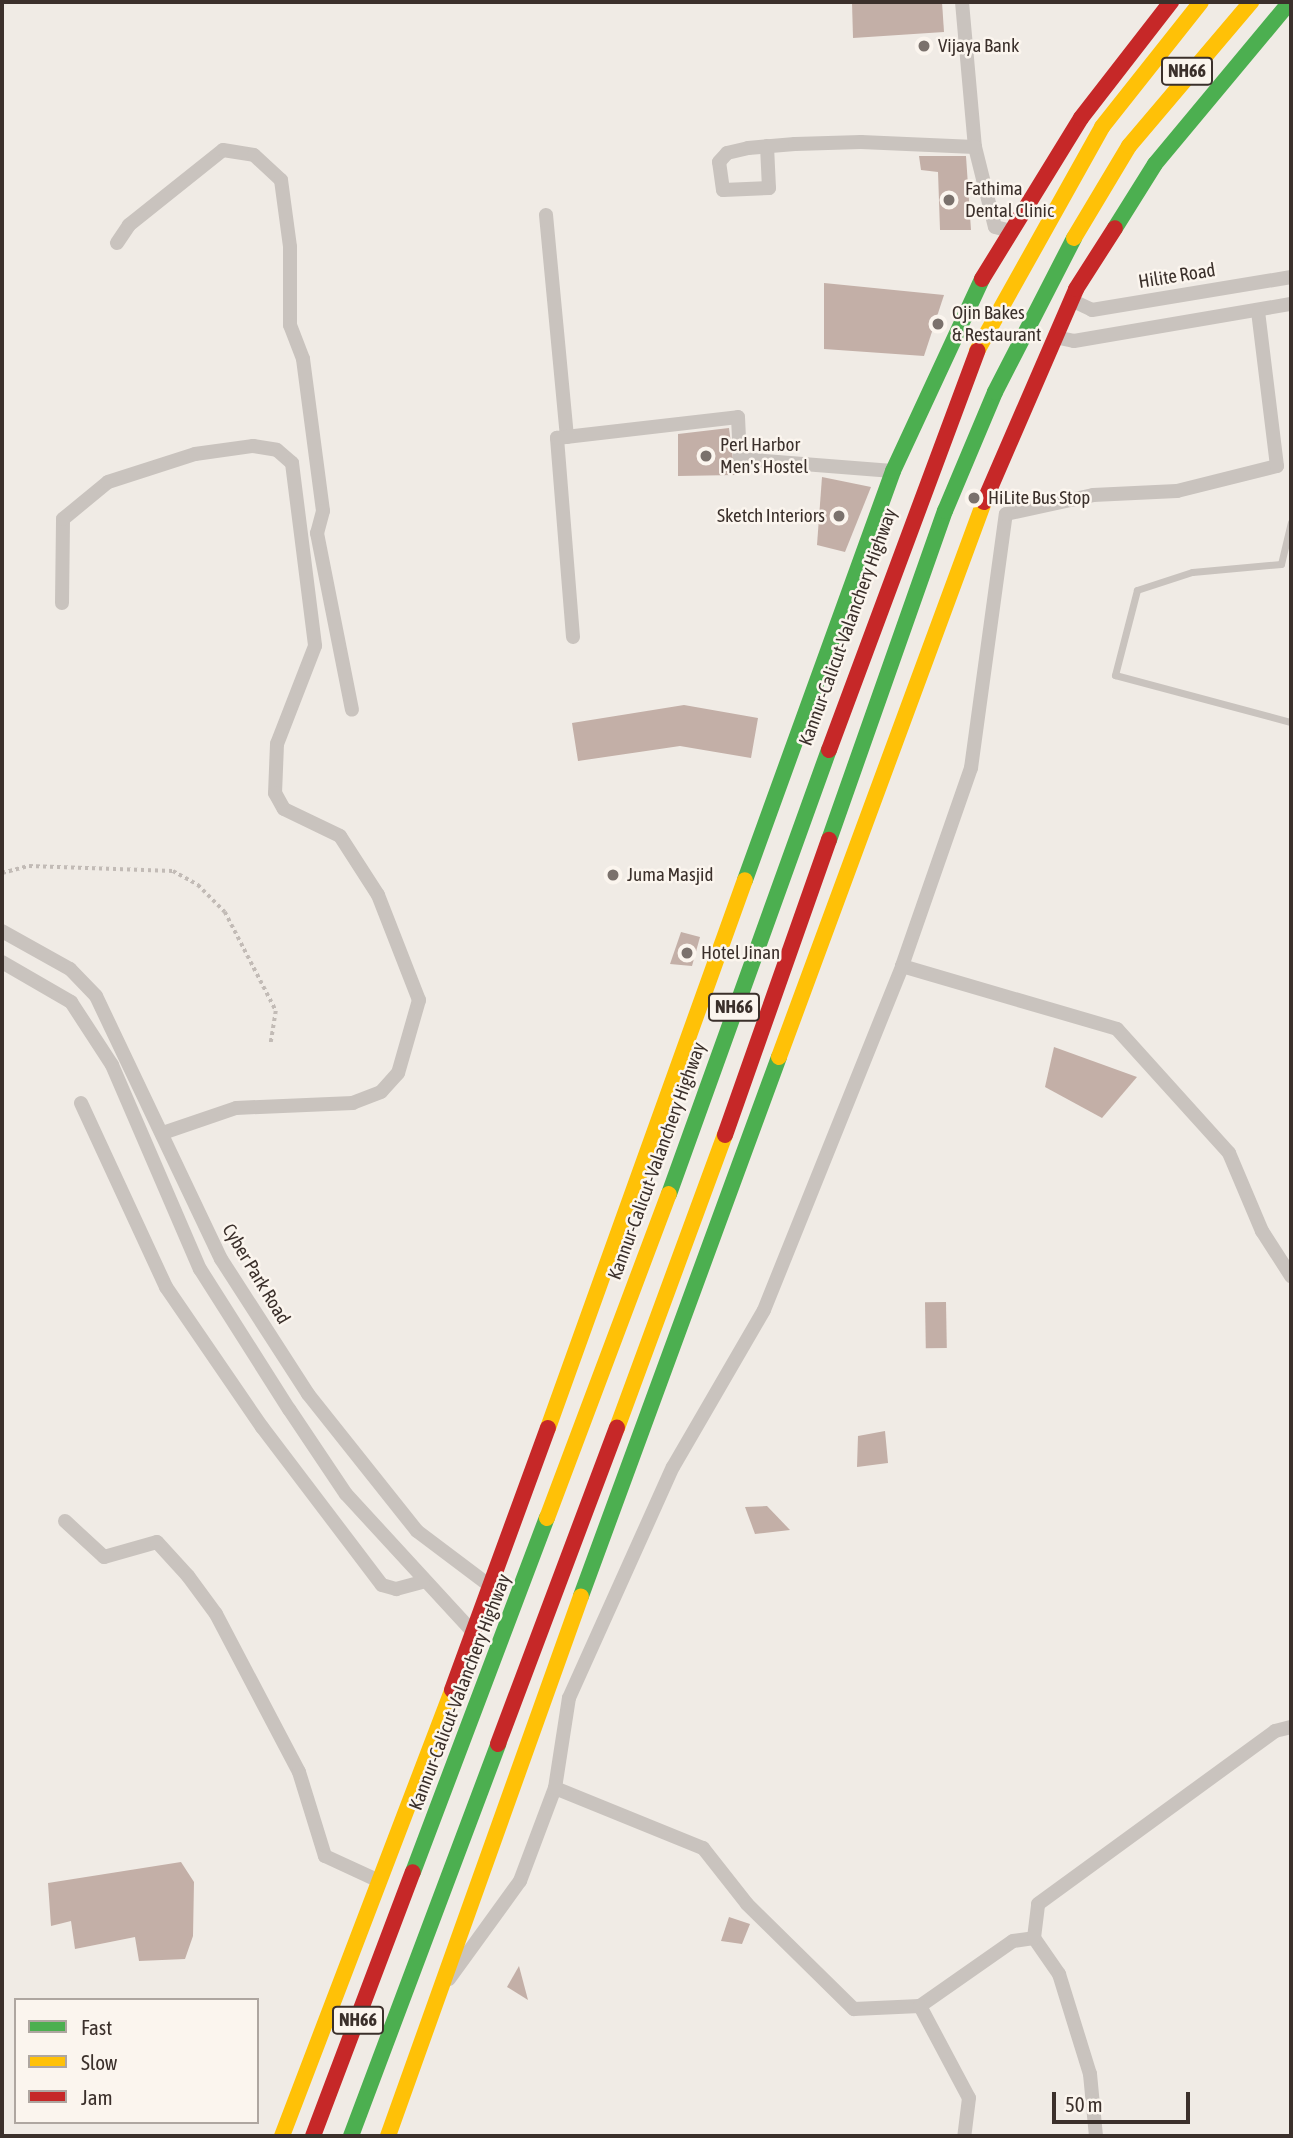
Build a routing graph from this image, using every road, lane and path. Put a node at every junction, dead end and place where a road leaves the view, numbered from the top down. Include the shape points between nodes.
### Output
1 (962, 2) edge
2 (1171, 2) edge
3 (1201, 2) edge
4 (1251, 2) edge
5 (1290, 2) edge
6 (767, 146) dead end
7 (975, 147) junction
8 (546, 215) dead end
9 (1011, 231) junction
10 (117, 243) dead end
11 (1291, 277) edge
12 (1071, 300) junction
13 (1291, 304) edge
14 (1258, 311) junction
15 (1055, 337) junction
16 (567, 437) junction
17 (893, 471) junction
18 (1291, 522) edge
19 (62, 604) dead end
20 (332, 614) junction
21 (313, 619) junction
22 (573, 637) dead end
23 (352, 710) dead end
24 (1291, 722) edge
25 (2, 873) edge
26 (2, 931) edge
27 (2, 962) edge
28 (902, 966) junction
29 (271, 1044) dead end
30 (81, 1102) dead end
31 (163, 1133) junction
32 (1291, 1276) edge
33 (65, 1521) dead end
34 (423, 1582) junction
35 (490, 1586) junction
36 (474, 1633) junction
37 (1291, 1727) edge
38 (555, 1788) junction
39 (379, 1881) junction
40 (1034, 1938) junction
41 (444, 1985) junction
42 (920, 2006) junction
43 (282, 2136) edge
44 (313, 2136) edge
45 (351, 2136) edge
46 (388, 2136) edge
47 (964, 2136) edge
48 (1096, 2136) edge

1 - 7 street
2 - 9 main road via 1081,118
3 - 44 main road, Kannur-Calicut-Valanchery Highway / NH66 via 1102,127 1016,272 959,390 660,1219
4 - 45 main road, NH66 via 1129,146 1045,288 945,511 694,1222
5 - 12 main road via 1155,164
6 - 7 street
7 - 9 street via 995,227
8 - 16 street
9 - 17 main road
10 - 20 street via 129,225 223,150 254,155 281,180 290,247 290,325 308,391 323,511 317,533
11 - 12 street, Hilite Road via 1092,310
12 - 15 main road
13 - 14 street
14 - 15 street via 1074,341
14 - 28 street via 1277,467 1177,491 1093,495 1006,514 971,768
15 - 41 main road via 977,518 465,1912
16 - 17 street via 738,417 740,459
16 - 22 street via 557,438
17 - 35 main road
18 - 24 lane via 1281,564 1192,572 1137,590 1115,675
19 - 21 street via 58,542 63,519 77,502 108,482 171,462 253,446 277,450 292,463
20 - 21 street
20 - 23 street
21 - 31 street via 315,646 277,744 275,793 284,809 340,836 378,895 419,1000 419,1018 398,1073 381,1092 353,1103 236,1108
25 - 29 path via 29,866 173,871 198,885 225,912 276,1011
26 - 31 street, Cyber Park Road via 71,969 96,996
27 - 34 street via 71,1002 112,1065 200,1269 346,1494
28 - 32 street via 1117,1029 1229,1153 1262,1231
28 - 38 street via 764,1310 673,1467 569,1698
30 - 34 street via 166,1287 262,1427 382,1585 396,1589
31 - 35 street, Cyber Park Road via 221,1259 307,1394 417,1531
33 - 39 street via 104,1557 157,1542 188,1576 216,1614 299,1772 325,1856
34 - 36 street
35 - 36 main road
36 - 39 main road
37 - 40 street via 1275,1731 1038,1904
38 - 41 street via 520,1881
38 - 42 street via 703,1848 747,1904 854,2009
39 - 43 main road
40 - 42 street via 1013,1941
40 - 48 street via 1059,1974 1086,2061
41 - 46 main road
42 - 47 street via 969,2098

